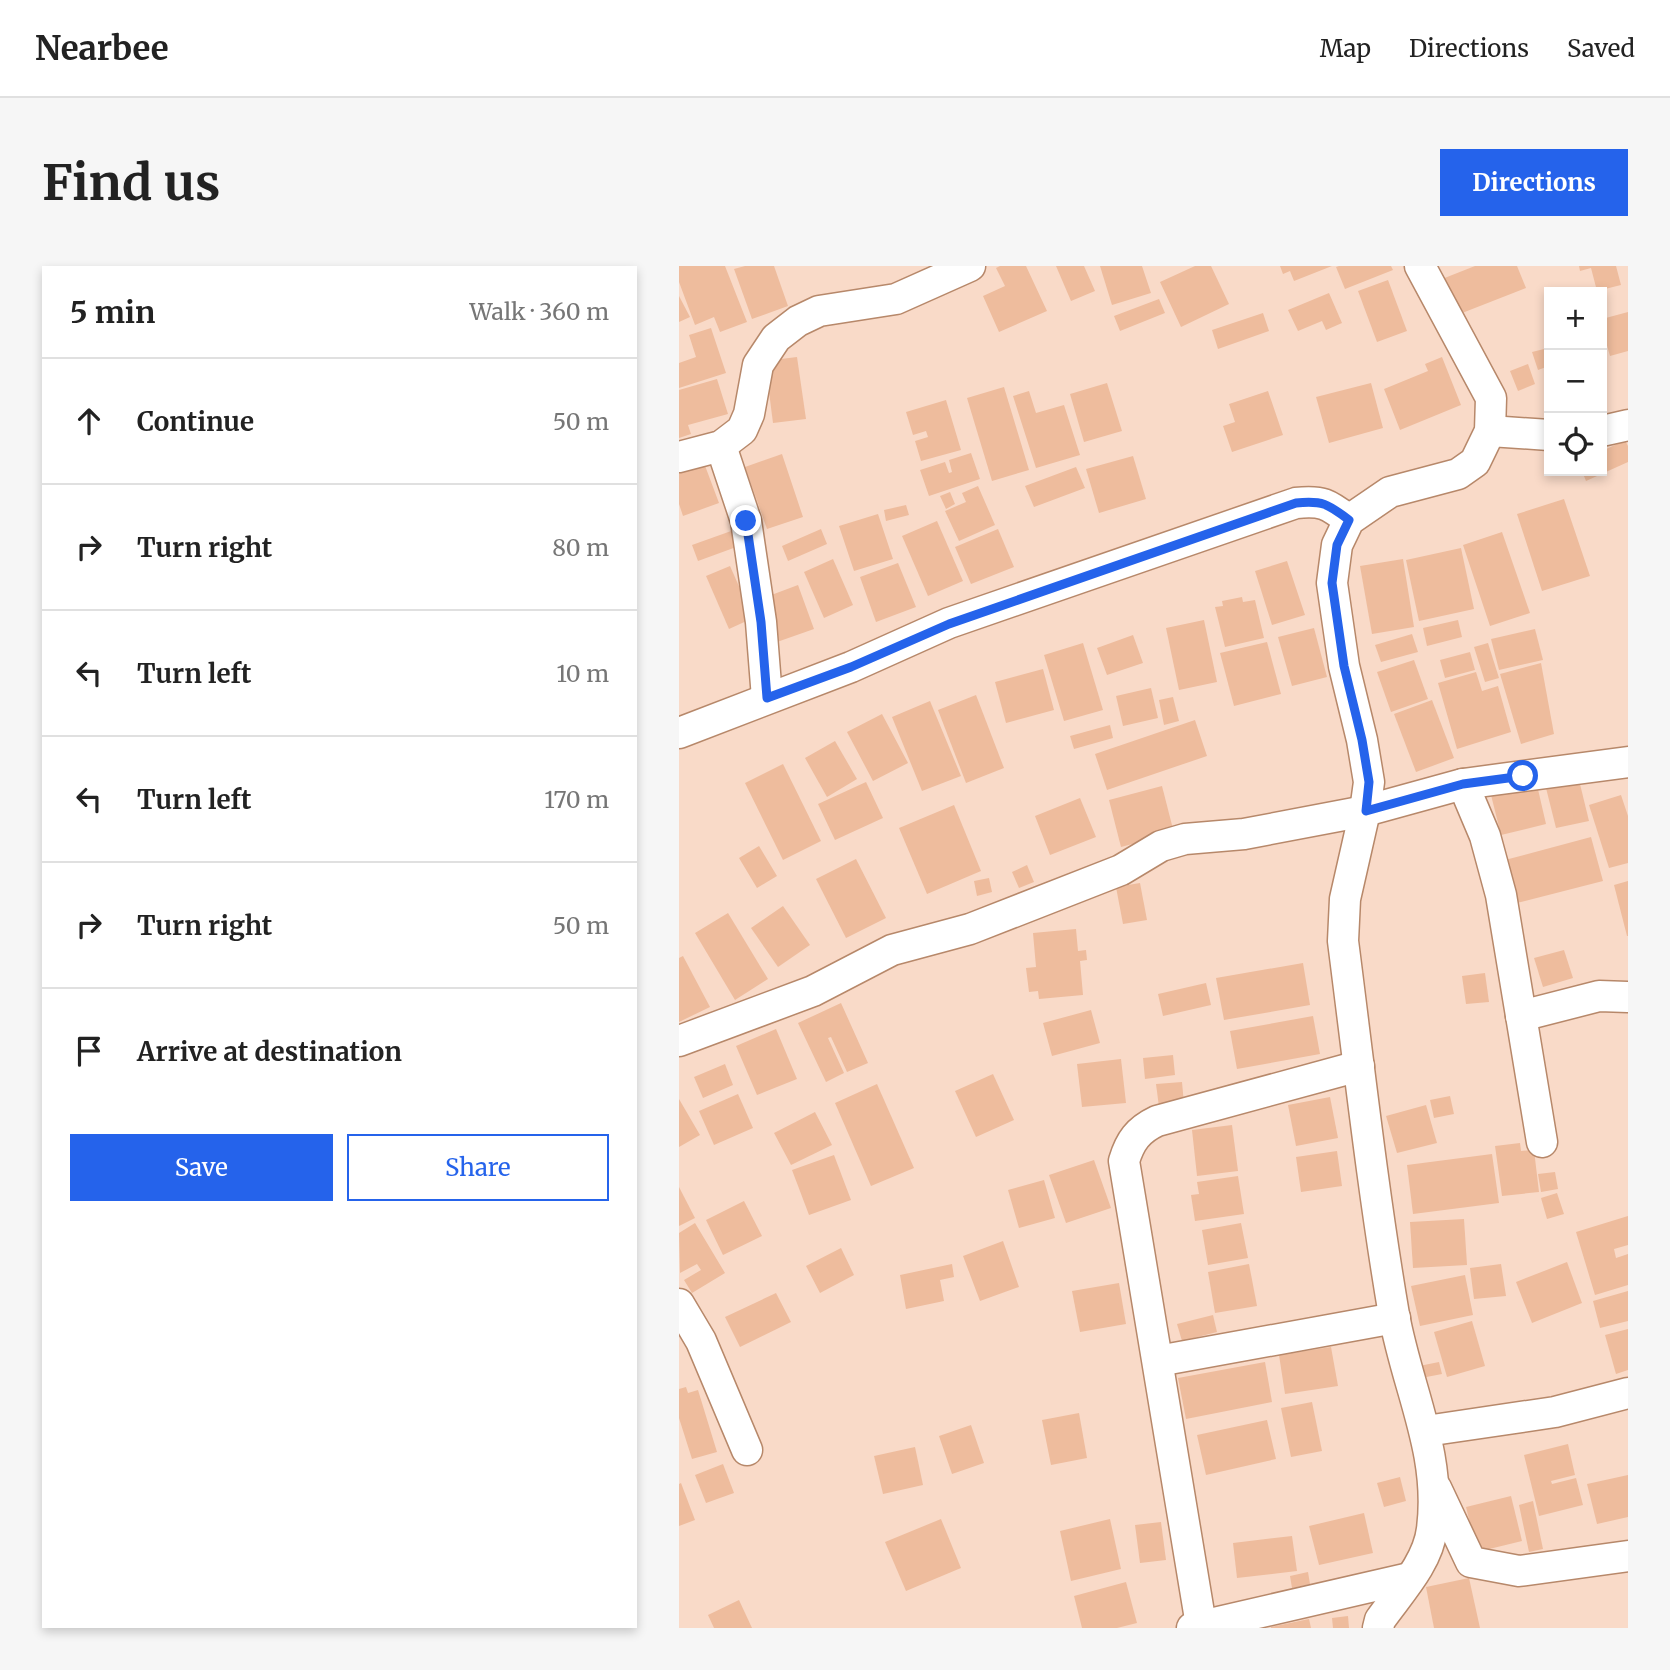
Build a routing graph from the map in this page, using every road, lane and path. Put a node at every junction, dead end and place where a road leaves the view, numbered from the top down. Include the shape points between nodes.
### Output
1 (970, 266) edge
2 (1420, 266) edge
3 (1628, 425) edge
4 (1607, 430) edge
5 (1490, 431) junction
6 (1544, 435) edge
7 (720, 446) junction
8 (679, 457) edge
9 (1349, 520) junction
10 (767, 698) junction
11 (679, 733) edge
12 (1628, 762) edge
13 (1463, 784) junction
14 (1366, 811) junction
15 (1628, 997) edge
16 (1521, 1016) junction
17 (679, 1041) edge
18 (1359, 1066) junction
19 (1542, 1142) dead end
20 (679, 1304) edge
21 (1395, 1318) junction
22 (1158, 1361) junction
23 (1628, 1393) edge
24 (1426, 1431) junction
25 (747, 1450) dead end
26 (1434, 1483) junction
27 (1628, 1556) edge
28 (1409, 1578) junction
29 (1197, 1627) edge
30 (1378, 1628) edge

1 - 7 street via 895,299 819,312 798,321 776,338 758,365 750,414 742,430
2 - 5 street via 1491,398
3 - 4 street
5 - 6 street
5 - 9 street via 1475,461 1458,474 1390,492
7 - 8 street
7 - 10 street via 746,521
9 - 10 street via 1316,500 1296,503 949,624
9 - 14 street via 1337,545 1332,583 1369,782
10 - 11 street
12 - 13 street
13 - 14 street
13 - 16 street via 1485,836 1501,895
14 - 17 street via 1161,846 1121,870 970,929 892,950 813,991
14 - 18 street via 1345,900 1343,941
15 - 16 street via 1599,996
16 - 19 street
18 - 21 street
18 - 22 street via 1157,1121 1142,1128 1130,1143 1124,1161
20 - 25 street via 701,1341
21 - 22 street
21 - 24 street
22 - 29 street
23 - 24 street via 1556,1412
24 - 26 street
26 - 27 street via 1471,1562 1519,1571
26 - 28 street via 1432,1530 1426,1551
28 - 29 street
28 - 30 street

